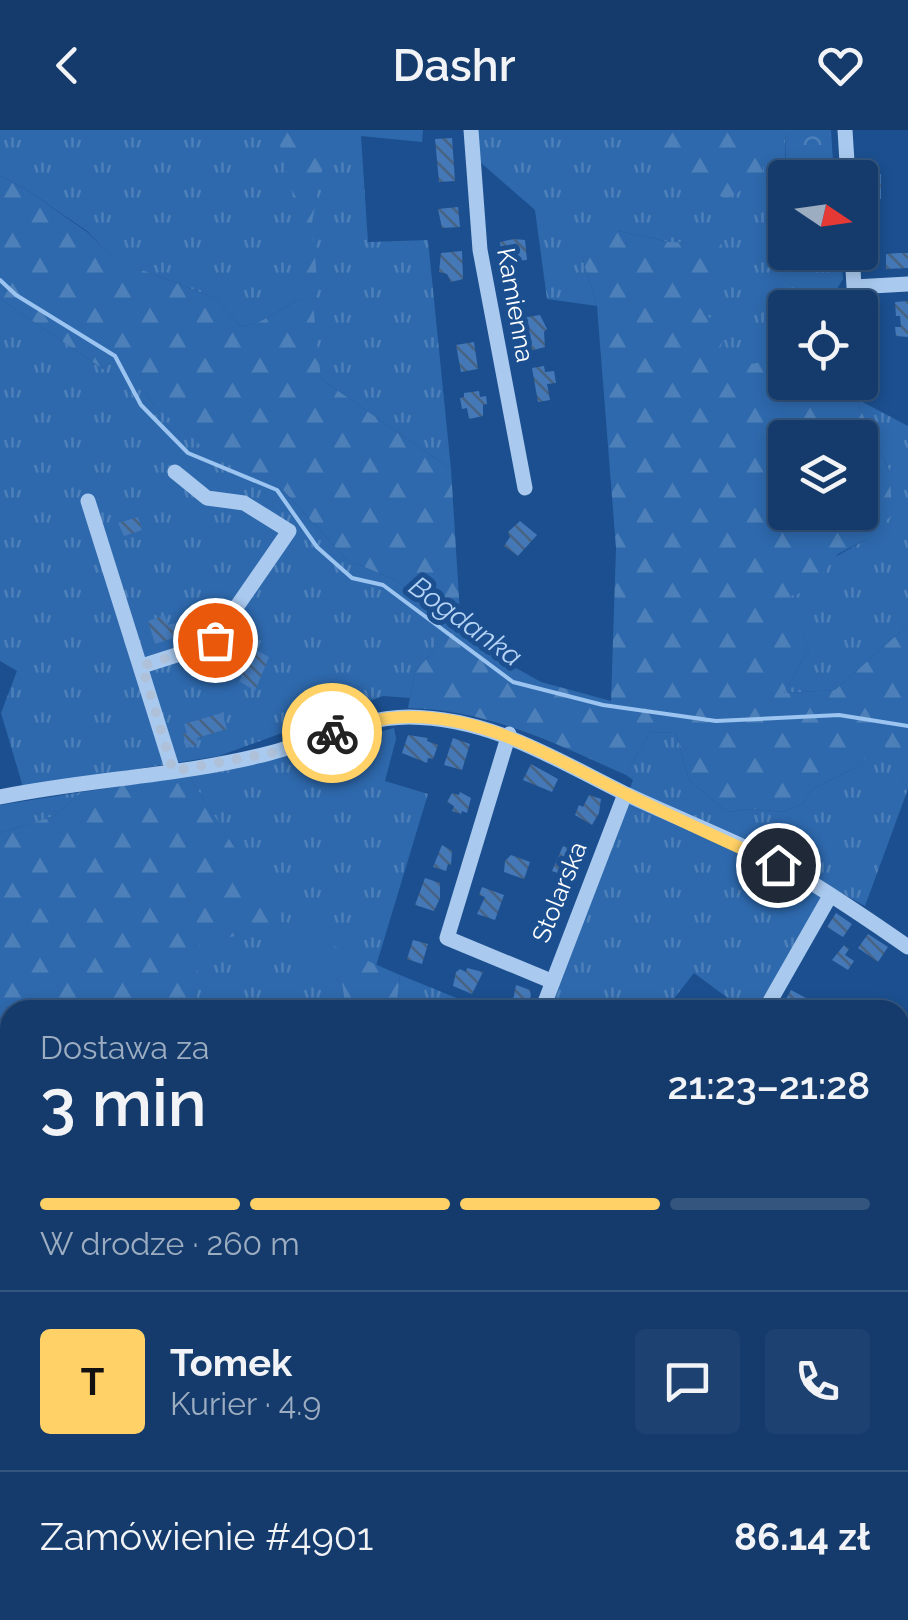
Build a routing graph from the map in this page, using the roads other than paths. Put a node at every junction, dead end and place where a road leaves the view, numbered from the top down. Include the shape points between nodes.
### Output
1 (472, 130) edge
2 (845, 130) edge
3 (847, 160) edge
4 (853, 270) edge
5 (908, 284) edge
6 (175, 472) dead end
7 (525, 488) dead end
8 (88, 502) dead end
9 (142, 666) junction
10 (509, 734) junction
11 (173, 771) junction
12 (626, 794) junction
13 (0, 797) edge
14 (830, 896) junction
15 (908, 947) edge
16 (551, 980) junction
17 (545, 1000) edge
18 (772, 1000) edge

1 - 7 street, Kamienna via 480,250
2 - 3 street
4 - 5 street via 854,287
6 - 9 street via 207,498 244,503 289,530 210,644
8 - 9 street
9 - 11 street
10 - 11 street via 450,720 393,717 271,753
10 - 12 street
10 - 16 street via 447,938
11 - 13 street
12 - 14 street
12 - 16 street, Stolarska
14 - 15 street
14 - 18 street
16 - 17 street, Stolarska

